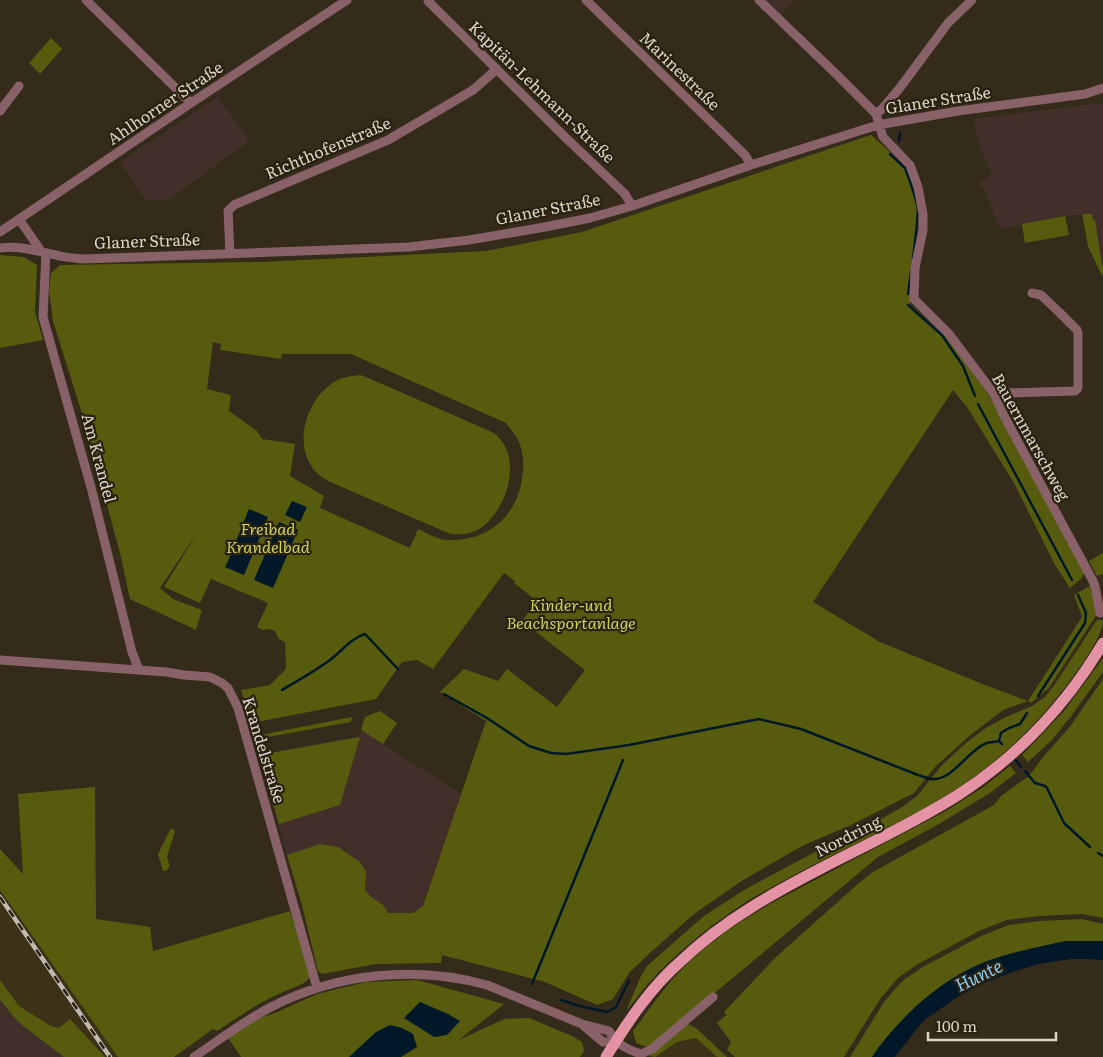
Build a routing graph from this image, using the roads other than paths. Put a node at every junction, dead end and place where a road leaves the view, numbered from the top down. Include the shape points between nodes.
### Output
1 (86, 0) edge
2 (347, 0) edge
3 (586, 0) edge
4 (759, 0) edge
5 (972, 0) edge
6 (428, 1) edge
7 (498, 69) junction
8 (19, 86) dead end
9 (1103, 88) edge
10 (1085, 94) junction
11 (1103, 95) edge
12 (191, 104) junction
13 (0, 111) edge
14 (876, 114) junction
15 (878, 125) junction
16 (752, 166) junction
17 (632, 206) junction
18 (19, 219) junction
19 (0, 232) edge
20 (0, 248) edge
21 (44, 252) junction
22 (230, 253) junction
23 (1032, 293) dead end
24 (994, 394) junction
25 (1100, 613) dead end
26 (1103, 643) edge
27 (0, 660) edge
28 (139, 670) junction
29 (318, 988) junction
30 (713, 997) dead end
31 (615, 1041) junction
32 (194, 1057) edge
33 (606, 1057) edge

1 - 12 street
2 - 12 street, Ahlhorner Straße
3 - 16 street, Marinestraße via 745,155
4 - 14 street
5 - 14 street via 948,23 899,89
6 - 7 street, Kapitän-Lehmann-Straße
7 - 17 street, Kapitän-Lehmann-Straße via 625,194
7 - 22 street, Richthofenstraße via 473,90 388,140 234,205 228,211
8 - 13 street
9 - 10 street, Glaner Straße
10 - 11 street, Glaner Straße
10 - 15 street, Glaner Straße
12 - 18 street, Ahlhorner Straße
14 - 15 street
15 - 16 street, Glaner Straße
15 - 24 street, Bauernmarschweg via 883,137 910,165 924,214 915,268 914,299 949,334
16 - 17 street, Glaner Straße
17 - 22 street, Glaner Straße via 545,227 418,246
18 - 19 street, Ahlhorner Straße
18 - 21 street
20 - 21 street, Glaner Straße
21 - 22 street, Glaner Straße via 84,258
21 - 28 street, Am Krandel via 43,317
23 - 24 street via 1040,295 1077,330 1078,388 1074,391
24 - 25 street, Bauernmarschweg via 1095,586
26 - 31 main road, Nordring via 1055,710 995,769 918,819 779,890 725,925 678,962
27 - 28 street, Krandelstraße
28 - 29 street, Krandelstraße via 210,677 228,688 238,708
29 - 31 street via 376,975 444,976 486,985 582,1024 603,1042
29 - 32 street via 271,1007
30 - 31 street via 652,1049 641,1054
31 - 33 main road, Nordring

